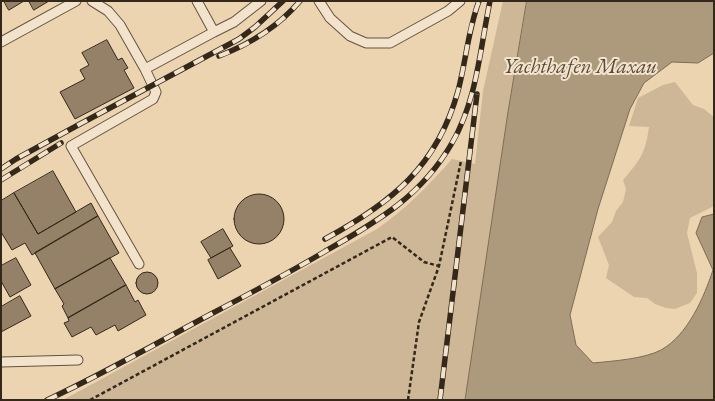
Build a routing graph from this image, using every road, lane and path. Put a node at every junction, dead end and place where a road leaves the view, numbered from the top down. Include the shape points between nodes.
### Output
1 (76, 1) edge
2 (92, 1) edge
3 (197, 1) edge
4 (261, 1) edge
5 (318, 1) edge
6 (460, 1) edge
7 (214, 32) junction
8 (6, 36) edge
9 (1, 42) edge
10 (145, 69) junction
11 (461, 161) dead end
12 (138, 264) dead end
13 (439, 266) junction
14 (78, 360) dead end
15 (1, 362) edge
16 (90, 400) edge
17 (408, 400) edge

1 - 8 lane
2 - 10 lane via 115,17
3 - 7 lane
4 - 7 lane via 234,22
5 - 6 lane via 339,27 366,43 390,43
7 - 10 lane
8 - 9 lane
10 - 12 lane via 156,92 154,99 70,146
11 - 13 path
13 - 16 path via 424,262 392,237
13 - 17 path via 419,322
14 - 15 lane

